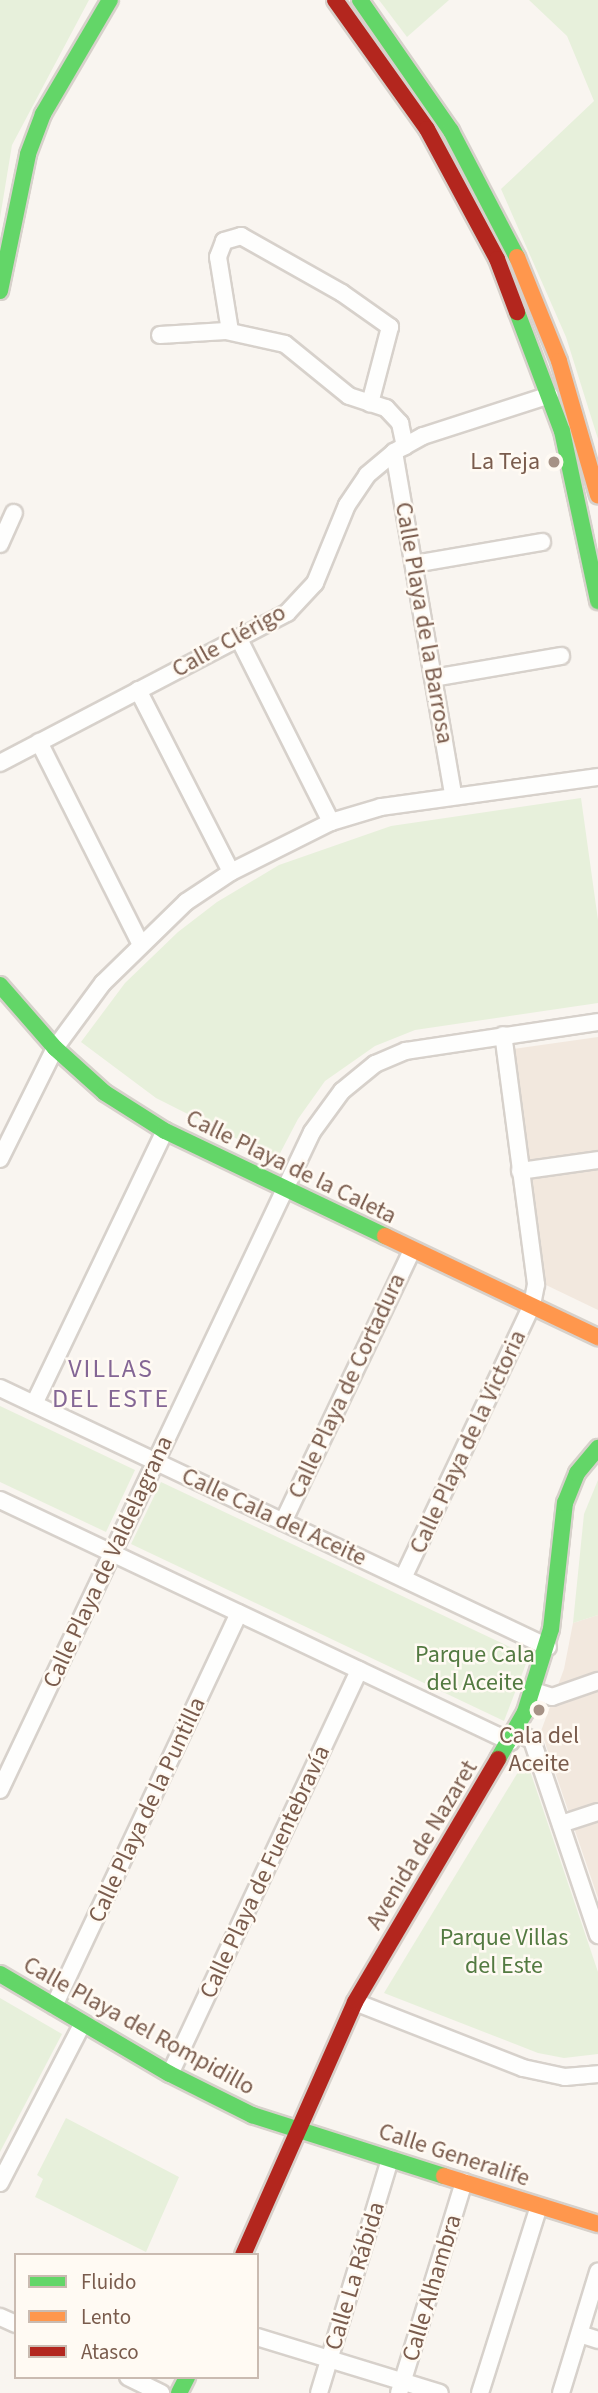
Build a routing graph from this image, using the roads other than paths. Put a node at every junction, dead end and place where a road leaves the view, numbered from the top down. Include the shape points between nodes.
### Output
1 (110, 0) edge
2 (335, 0) edge
3 (360, 0) edge
4 (0, 291) edge
5 (230, 331) junction
6 (160, 335) dead end
7 (550, 395) junction
8 (370, 403) junction
9 (400, 449) junction
10 (598, 495) edge
11 (14, 513) dead end
12 (2, 536) edge
13 (542, 542) dead end
14 (414, 564) junction
15 (598, 601) edge
16 (239, 639) junction
17 (561, 656) dead end
18 (433, 678) junction
19 (138, 690) junction
20 (39, 742) junction
21 (0, 763) edge
22 (598, 777) edge
23 (453, 795) junction
24 (331, 822) junction
25 (231, 872) junction
26 (140, 943) junction
27 (0, 985) edge
28 (598, 1022) edge
29 (503, 1035) junction
30 (55, 1048) junction
31 (165, 1131) junction
32 (0, 1159) edge
33 (598, 1160) edge
34 (520, 1171) junction
35 (284, 1189) junction
36 (412, 1250) junction
37 (532, 1305) junction
38 (598, 1337) edge
39 (0, 1388) edge
40 (34, 1404) junction
41 (598, 1448) edge
42 (155, 1461) junction
43 (0, 1500) edge
44 (283, 1522) junction
45 (111, 1553) junction
46 (403, 1578) junction
47 (239, 1614) junction
48 (548, 1647) junction
49 (359, 1670) junction
50 (598, 1681) edge
51 (534, 1691) junction
52 (513, 1737) junction
53 (0, 1790) edge
54 (598, 1812) edge
55 (561, 1824) junction
56 (598, 1935) edge
57 (0, 1975) edge
58 (355, 2002) junction
59 (54, 2006) junction
60 (83, 2023) junction
61 (170, 2074) junction
62 (598, 2074) edge
63 (296, 2130) junction
64 (390, 2159) junction
65 (464, 2182) junction
66 (0, 2183) edge
67 (539, 2206) junction
68 (598, 2224) edge
69 (244, 2253) edge
70 (598, 2272) edge
71 (580, 2334) junction
72 (259, 2338) edge
73 (598, 2340) edge
74 (330, 2359) junction
75 (132, 2379) edge
76 (401, 2387) edge
77 (161, 2393) edge
78 (319, 2393) edge
79 (439, 2393) edge
80 (480, 2393) edge
81 (561, 2393) edge

1 - 4 street via 43,114 28,154
2 - 7 street via 391,73 454,175 497,259
3 - 10 street via 451,131 517,256 559,361
5 - 6 street, Calle Playa de la Barrosa
5 - 8 street, Calle Playa de la Barrosa via 285,344 349,396
5 - 8 street via 218,257 224,241 242,236 342,293 390,327
7 - 9 street, Calle Clérigo
7 - 15 street via 579,501
8 - 9 street, Calle Playa de la Barrosa via 386,408 400,423
9 - 14 street, Calle Playa de la Barrosa
9 - 16 street, Calle Clérigo via 367,475 347,505 315,583 287,613
11 - 12 street
13 - 14 street
14 - 18 street, Calle Playa de la Barrosa
16 - 19 street, Calle Clérigo
16 - 24 street
17 - 18 street
18 - 23 street, Calle Playa de la Barrosa
19 - 20 street, Calle Clérigo
19 - 25 street
20 - 21 street, Calle Clérigo
20 - 26 street
22 - 23 street
23 - 24 street via 381,807
24 - 25 street
25 - 26 street via 186,902
26 - 30 street via 103,983
27 - 30 street, Calle Playa de la Caleta
28 - 29 street, Calle Playa de Valdelagrana
29 - 34 street
29 - 35 street, Calle Playa de Valdelagrana via 406,1051 375,1064 342,1091 312,1132
30 - 31 street, Calle Playa de la Caleta via 105,1093
30 - 32 street
31 - 35 street, Calle Playa de la Caleta
31 - 40 street
33 - 34 street
34 - 37 street via 536,1284
35 - 36 street, Calle Playa de la Caleta
35 - 42 street, Calle Playa de Valdelagrana
36 - 37 street, Calle Playa de la Caleta
36 - 44 street, Calle Playa de Cortadura
37 - 38 street, Calle Playa de la Caleta
37 - 46 street, Calle Playa de la Victoria
39 - 40 street, Calle Cala del Aceite
40 - 42 street, Calle Cala del Aceite
41 - 48 street, Avenida de Nazaret via 578,1473 565,1503
42 - 44 street, Calle Cala del Aceite
42 - 45 street, Calle Playa de Valdelagrana
43 - 45 street
44 - 46 street, Calle Cala del Aceite
45 - 47 street
45 - 53 street, Calle Playa de Valdelagrana
46 - 48 street, Calle Cala del Aceite
47 - 49 street
47 - 59 street, Calle Playa de la Puntilla
48 - 51 street, Avenida de Nazaret
49 - 52 street
49 - 61 street, Calle Playa de Fuentebravía
50 - 51 street via 552,1697
51 - 52 street, Avenida de Nazaret
52 - 55 street via 532,1740
52 - 58 street, Avenida de Nazaret
54 - 55 street
55 - 56 street
57 - 59 street, Calle Playa del Rompidillo
58 - 62 street via 523,2068 565,2077
58 - 63 street, Avenida de Nazaret
59 - 60 street, Calle Playa del Rompidillo
60 - 61 street, Calle Playa del Rompidillo
60 - 66 street
61 - 63 street, Calle Playa del Rompidillo via 223,2103
63 - 64 street, Calle Generalife
63 - 69 street, Avenida de Nazaret
64 - 65 street, Calle Generalife
64 - 74 street, Calle La Rábida
65 - 67 street, Calle Generalife
65 - 76 street, Calle Alhambra
67 - 68 street, Calle Generalife
67 - 80 street
70 - 71 street
71 - 73 street
71 - 81 street
72 - 74 street
74 - 76 street
74 - 78 street, Calle La Rábida
75 - 77 street
76 - 79 street

